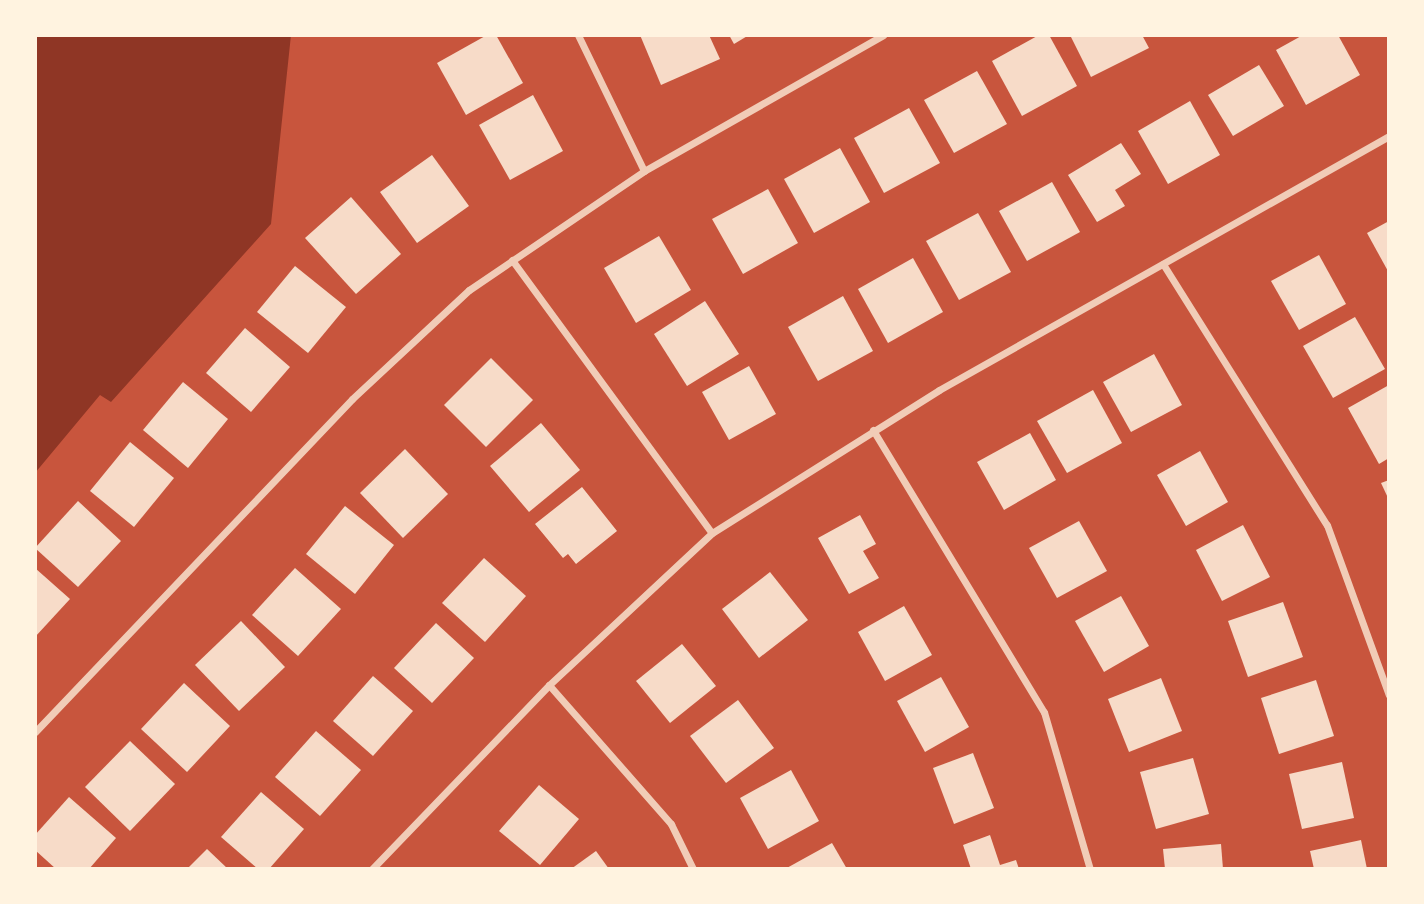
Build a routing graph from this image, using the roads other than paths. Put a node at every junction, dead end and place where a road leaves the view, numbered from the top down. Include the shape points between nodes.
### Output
1 (578, 35) edge
2 (884, 35) edge
3 (1389, 136) edge
4 (644, 171) junction
5 (512, 260) junction
6 (1163, 264) junction
7 (873, 430) junction
8 (712, 533) junction
9 (548, 685) junction
10 (1389, 695) edge
11 (35, 733) edge
12 (373, 869) edge
13 (693, 869) edge
14 (1090, 869) edge

1 - 4 street
2 - 4 street
3 - 6 street
4 - 5 street
5 - 8 street
5 - 11 street via 439,315 352,399
6 - 7 street
6 - 10 street via 1327,525
7 - 8 street
7 - 14 street via 1044,712
8 - 9 street
9 - 12 street
9 - 13 street via 671,824

